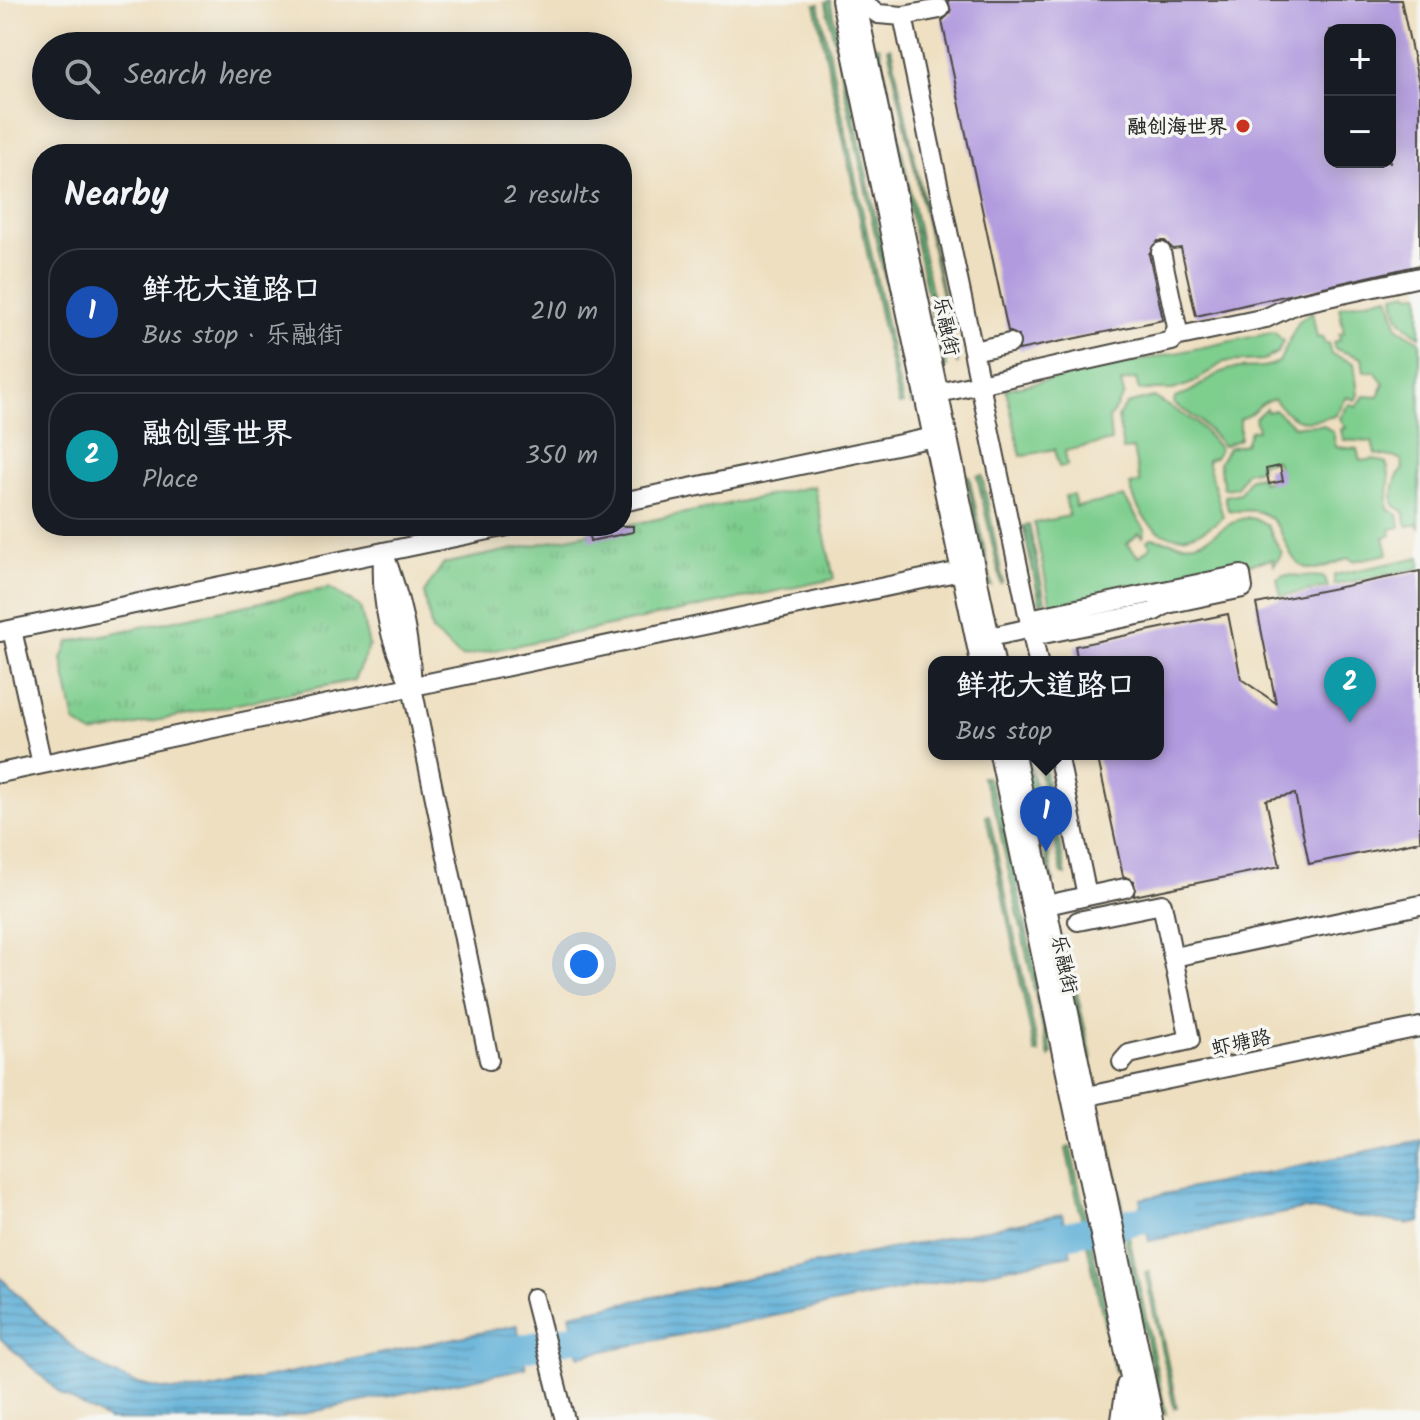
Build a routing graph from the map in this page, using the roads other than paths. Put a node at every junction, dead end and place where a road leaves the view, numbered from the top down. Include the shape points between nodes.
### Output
1 (841, 0) edge
2 (858, 0) edge
3 (940, 9) dead end
4 (903, 16) junction
5 (1161, 252) dead end
6 (1420, 277) edge
7 (1175, 337) junction
8 (1010, 343) dead end
9 (973, 351) junction
10 (980, 383) junction
11 (939, 393) junction
12 (940, 436) junction
13 (632, 500) edge
14 (460, 536) edge
15 (383, 552) junction
16 (968, 569) junction
17 (1031, 627) junction
18 (6, 631) edge
19 (990, 637) junction
20 (979, 656) edge
21 (994, 656) edge
22 (1037, 656) edge
23 (412, 687) junction
24 (1001, 760) edge
25 (1016, 760) edge
26 (1059, 760) edge
27 (42, 764) junction
28 (0, 773) edge
29 (1125, 888) dead end
30 (1087, 896) junction
31 (1420, 905) edge
32 (1039, 907) junction
33 (1078, 921) dead end
34 (1174, 957) junction
35 (1420, 1027) edge
36 (489, 1060) dead end
37 (1122, 1062) dead end
38 (1079, 1098) junction
39 (1116, 1272) junction
40 (534, 1298) dead end
41 (1127, 1362) junction
42 (565, 1420) edge
43 (1121, 1420) edge
44 (1139, 1420) edge
45 (1154, 1420) edge

1 - 12 street, 乐融街
2 - 4 street via 878,14
2 - 11 street, 乐融街
3 - 4 street
4 - 9 street
5 - 7 street
6 - 7 street
7 - 10 street via 1168,344
8 - 9 street
9 - 10 street
10 - 11 street
10 - 17 street
11 - 12 street, 乐融街
12 - 13 street
12 - 16 street, 乐融街
14 - 15 street
15 - 18 street
15 - 23 street via 381,593 394,649
16 - 19 street, 乐融街
16 - 20 street, 乐融街
16 - 23 street
17 - 17 street via 1153,612 1167,604 1243,588 1241,575
17 - 19 street
17 - 22 street
18 - 27 street
19 - 21 street, 乐融街
23 - 27 street
23 - 36 street
24 - 32 street, 乐融街
25 - 32 street, 乐融街
26 - 30 street
27 - 28 street
29 - 30 street
30 - 32 street
31 - 34 street
32 - 38 street, 乐融街
33 - 34 street via 1162,904
34 - 37 street via 1190,1040 1129,1054
35 - 38 street, 虾塘路
38 - 39 street, 乐融街
39 - 41 street
39 - 45 street
40 - 42 street
41 - 43 street
41 - 44 street

